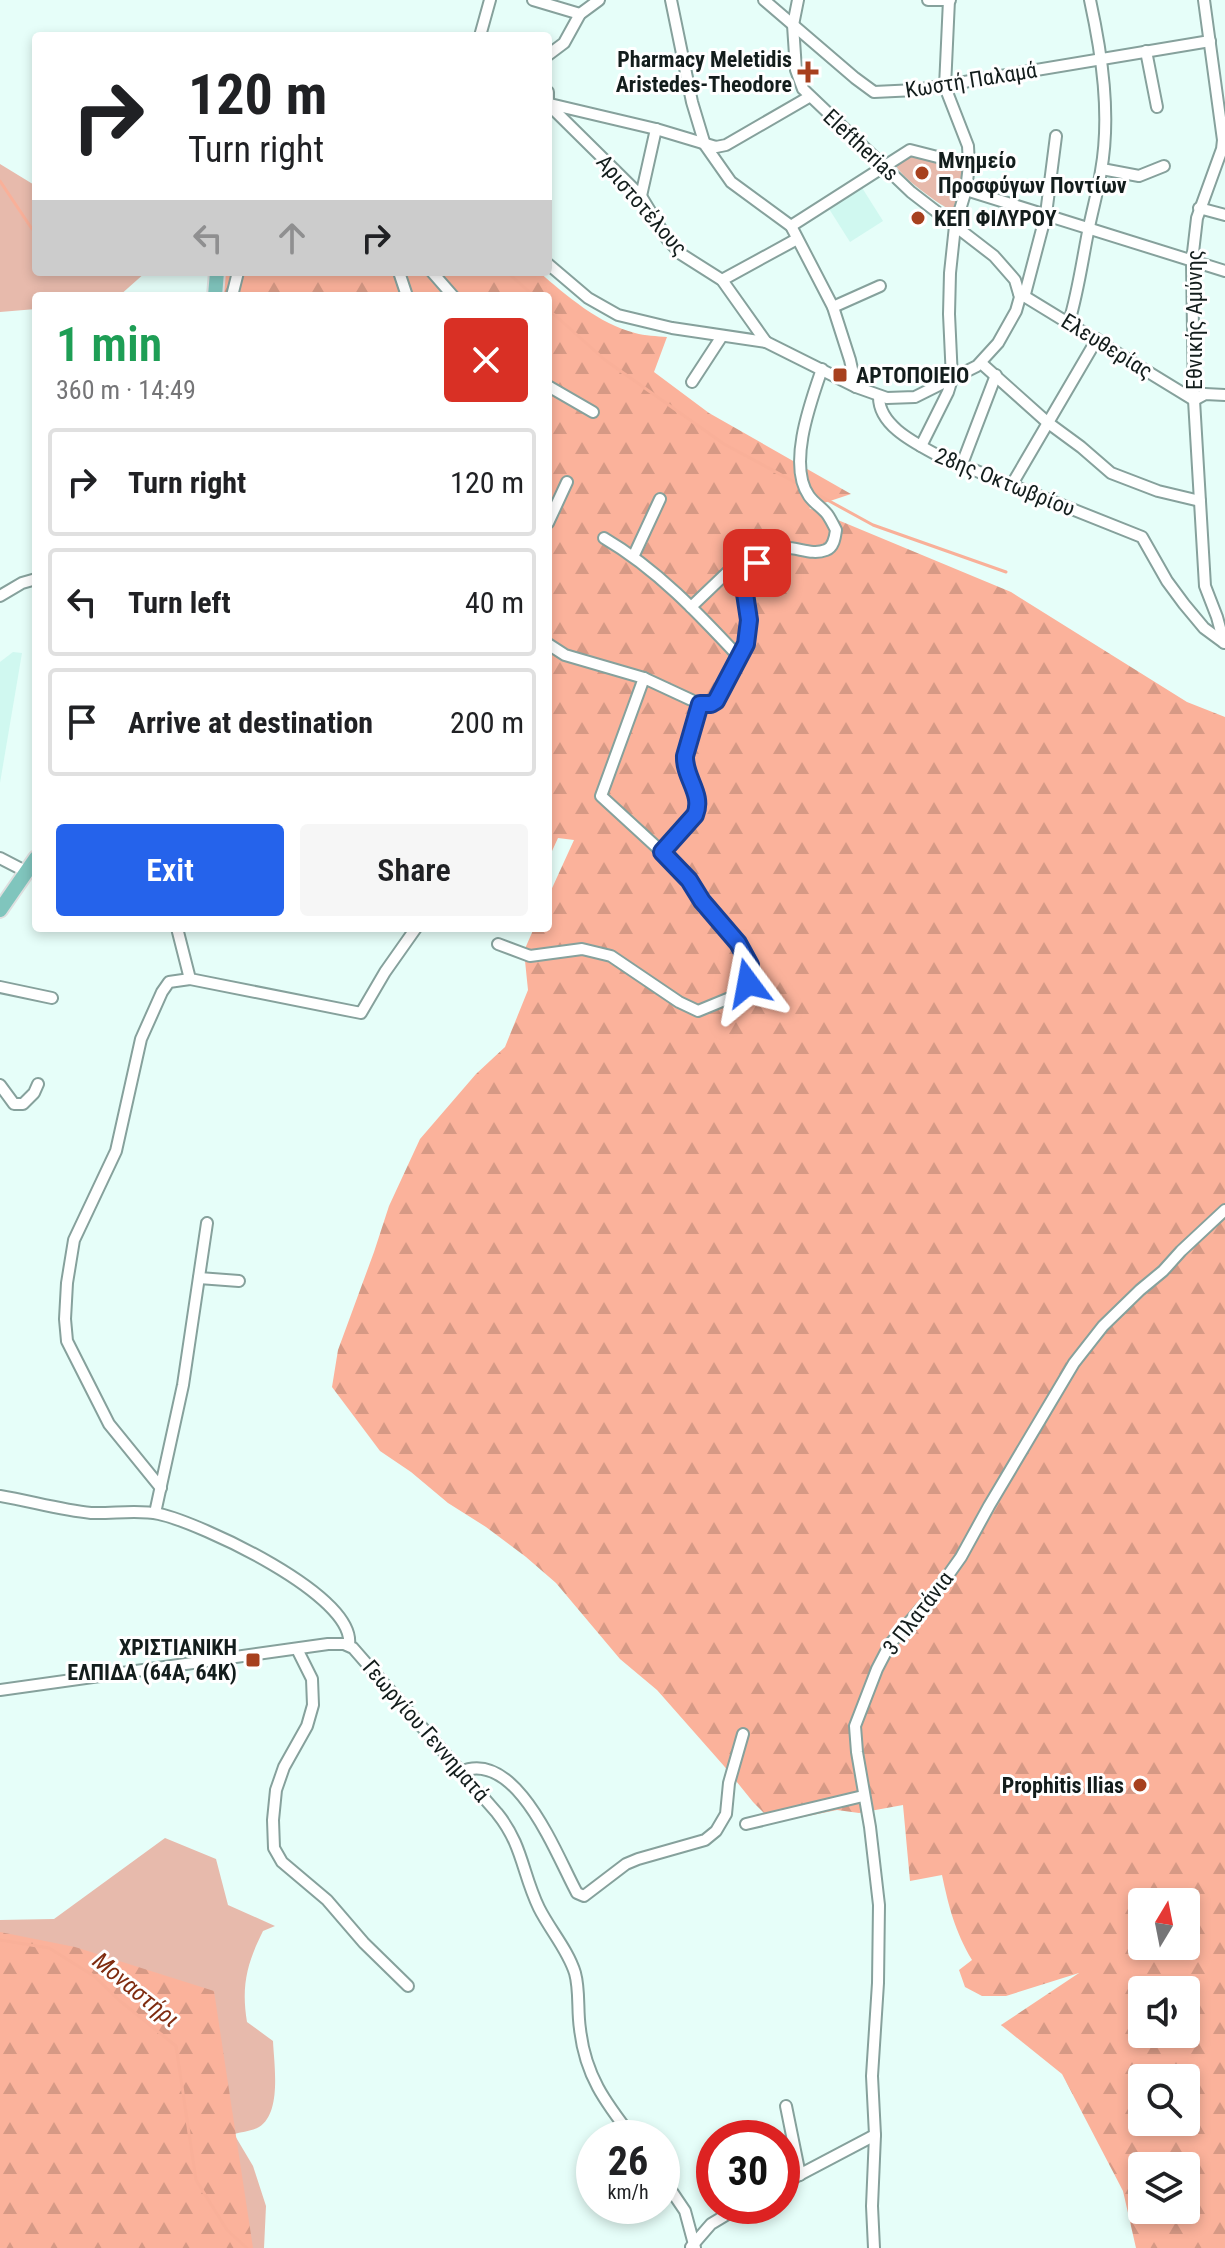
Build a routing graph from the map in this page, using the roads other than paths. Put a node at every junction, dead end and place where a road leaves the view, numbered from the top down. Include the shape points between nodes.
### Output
1 (490, 0) edge
2 (533, 0) edge
3 (599, 0) edge
4 (671, 0) edge
5 (764, 0) edge
6 (798, 0) edge
7 (928, 0) edge
8 (949, 0) edge
9 (1090, 0) edge
10 (1204, 0) edge
11 (580, 14) junction
12 (793, 25) junction
13 (481, 32) edge
14 (1210, 41) junction
15 (1146, 51) junction
16 (552, 52) edge
17 (1102, 59) junction
18 (945, 87) junction
19 (809, 97) junction
20 (552, 105) edge
21 (1157, 107) dead end
22 (552, 108) edge
23 (656, 129) junction
24 (1056, 136) dead end
25 (1224, 143) edge
26 (705, 145) junction
27 (969, 165) junction
28 (884, 166) junction
29 (1164, 166) dead end
30 (1102, 169) junction
31 (966, 190) junction
32 (641, 196) junction
33 (1199, 208) junction
34 (1046, 214) junction
35 (1225, 215) edge
36 (791, 226) junction
37 (955, 226) junction
38 (1089, 229) junction
39 (797, 239) junction
40 (1192, 261) junction
41 (552, 267) edge
42 (1225, 271) edge
43 (436, 276) edge
44 (722, 280) junction
45 (880, 286) dead end
46 (450, 292) edge
47 (1022, 294) junction
48 (833, 307) junction
49 (1069, 322) junction
50 (722, 336) junction
51 (1097, 339) junction
52 (766, 342) junction
53 (981, 363) junction
54 (822, 369) junction
55 (996, 375) junction
56 (952, 379) junction
57 (692, 382) dead end
58 (856, 387) junction
59 (552, 388) edge
60 (1225, 395) edge
61 (879, 396) junction
62 (1194, 400) junction
63 (593, 412) dead end
64 (1047, 422) junction
65 (921, 446) junction
66 (962, 464) junction
67 (567, 482) dead end
68 (1011, 486) junction
69 (660, 499) dead end
70 (1200, 501) junction
71 (552, 514) edge
72 (604, 538) dead end
73 (634, 555) junction
74 (736, 564) dead end
75 (32, 580) edge
76 (0, 596) edge
77 (691, 607) junction
78 (1224, 644) edge
79 (552, 647) edge
80 (740, 658) junction
81 (644, 678) junction
82 (700, 704) junction
83 (662, 852) junction
84 (0, 858) edge
85 (32, 864) edge
86 (27, 872) junction
87 (0, 910) edge
88 (178, 932) edge
89 (413, 932) edge
90 (498, 944) dead end
91 (190, 979) junction
92 (0, 987) edge
93 (52, 998) dead end
94 (38, 1084) dead end
95 (0, 1085) edge
96 (1225, 1210) edge
97 (207, 1223) dead end
98 (199, 1278) junction
99 (239, 1281) dead end
100 (161, 1488) junction
101 (0, 1496) edge
102 (155, 1513) junction
103 (349, 1645) junction
104 (297, 1649) junction
105 (0, 1690) edge
106 (743, 1734) dead end
107 (460, 1772) junction
108 (863, 1796) junction
109 (746, 1824) dead end
110 (408, 1986) dead end
111 (786, 2106) dead end
112 (620, 2120) edge
113 (789, 2120) edge
114 (875, 2135) junction
115 (800, 2175) edge
116 (680, 2204) edge
117 (713, 2224) edge
118 (693, 2246) edge
119 (874, 2248) edge

1 - 13 street
2 - 11 street
3 - 11 street
4 - 26 street
5 - 12 street, Κωστή Παλαμά
6 - 12 street, Eleftherias
7 - 8 street
8 - 18 street
9 - 17 street
10 - 14 street, Εθνικής Αμύνης
11 - 16 street via 564,43
12 - 18 street, Κωστή Παλαμά via 874,92
12 - 19 street, Eleftherias via 798,78
14 - 15 street, Κωστή Παλαμά
14 - 25 street, Εθνικής Αμύνης
15 - 17 street, Κωστή Παλαμά
15 - 21 street
17 - 18 street, Κωστή Παλαμά
17 - 30 street
18 - 27 street via 968,146
19 - 26 street via 726,145
19 - 28 street, Eleftherias
20 - 23 street
22 - 32 street, Αριστοτέλους
23 - 26 street
23 - 32 street
24 - 34 street
25 - 33 street, Εθνικής Αμύνης
26 - 36 street via 731,182
27 - 28 street via 910,150
27 - 31 street
28 - 36 street
28 - 37 street, Eleftherias
29 - 30 street via 1139,176
30 - 38 street
31 - 34 street
31 - 37 street
32 - 44 street, Αριστοτέλους via 681,254
33 - 35 street
33 - 40 street, Εθνικής Αμύνης
34 - 38 street
34 - 47 street
36 - 39 street
37 - 47 street, Eleftherias via 1002,263
37 - 56 street via 949,293
38 - 40 street
38 - 49 street
39 - 44 street
39 - 48 street
40 - 42 street
40 - 62 street, Εθνικής Αμύνης
41 - 50 street via 618,315
43 - 46 street
44 - 52 street, Αριστοτέλους
45 - 48 street
47 - 49 street, Ελευθερίας
47 - 53 street via 1009,325
48 - 58 street
49 - 51 street, Ελευθερίας
50 - 52 street
50 - 57 street
51 - 62 street, Ελευθερίας
51 - 64 street
52 - 54 street
53 - 55 street
53 - 56 street
54 - 58 street
54 - 80 street via 800,450 808,494 836,530 833,544 826,550 777,548 757,563 744,587 749,620
55 - 64 street
55 - 66 street
56 - 61 street via 910,399
56 - 65 street
58 - 61 street
59 - 63 street
60 - 62 street via 1205,394
61 - 65 street, 28ης Οκτωβρίου via 887,419
62 - 70 street, Εθνικής Αμύνης
64 - 68 street
64 - 70 street via 1111,473
65 - 66 street, 28ης Οκτωβρίου
66 - 68 street, 28ης Οκτωβρίου
67 - 71 street
68 - 78 street, 28ης Οκτωβρίου via 1142,537 1184,604
69 - 73 street
70 - 78 street, Εθνικής Αμύνης via 1205,586
72 - 73 street
73 - 77 street
74 - 77 street
75 - 76 street
77 - 80 street
79 - 81 street
80 - 82 street via 716,701
81 - 82 street
81 - 83 street via 601,796
82 - 83 street via 685,756 698,807
83 - 90 street via 689,880 750,965 748,983 732,997 698,1011 611,956 582,949 530,956
84 - 86 street
85 - 86 main road
86 - 87 main road
88 - 91 street
89 - 91 street via 361,1013
91 - 100 street via 169,982 141,1039 116,1151 74,1240 67,1283 67,1341 109,1424
92 - 93 street
94 - 95 street via 23,1104 14,1104
96 - 108 street, 3 Πλατάνια via 1103,1326 1074,1363 961,1557 890,1644 855,1726
97 - 98 street
98 - 99 street
98 - 100 street
100 - 102 street
101 - 102 street via 84,1512
102 - 103 street via 240,1547 309,1588 339,1617
103 - 104 street, Γεωργίου Γεννηματά
103 - 107 street, Γεωργίου Γεννηματά
104 - 105 street, Γεωργίου Γεννηματά
104 - 110 street via 312,1679 314,1700 276,1790 276,1852
106 - 107 street via 726,1814 711,1836 626,1864 584,1896 577,1893 535,1814 512,1784 486,1771
107 - 112 street, Γεωργίου Γεννηματά via 515,1838 538,1905 574,1970 588,2069
108 - 109 street
108 - 114 street, 3 Πλατάνια via 879,1905 872,2076
111 - 113 street
114 - 115 street
114 - 119 street, 3 Πλατάνια
116 - 118 street
117 - 118 street

